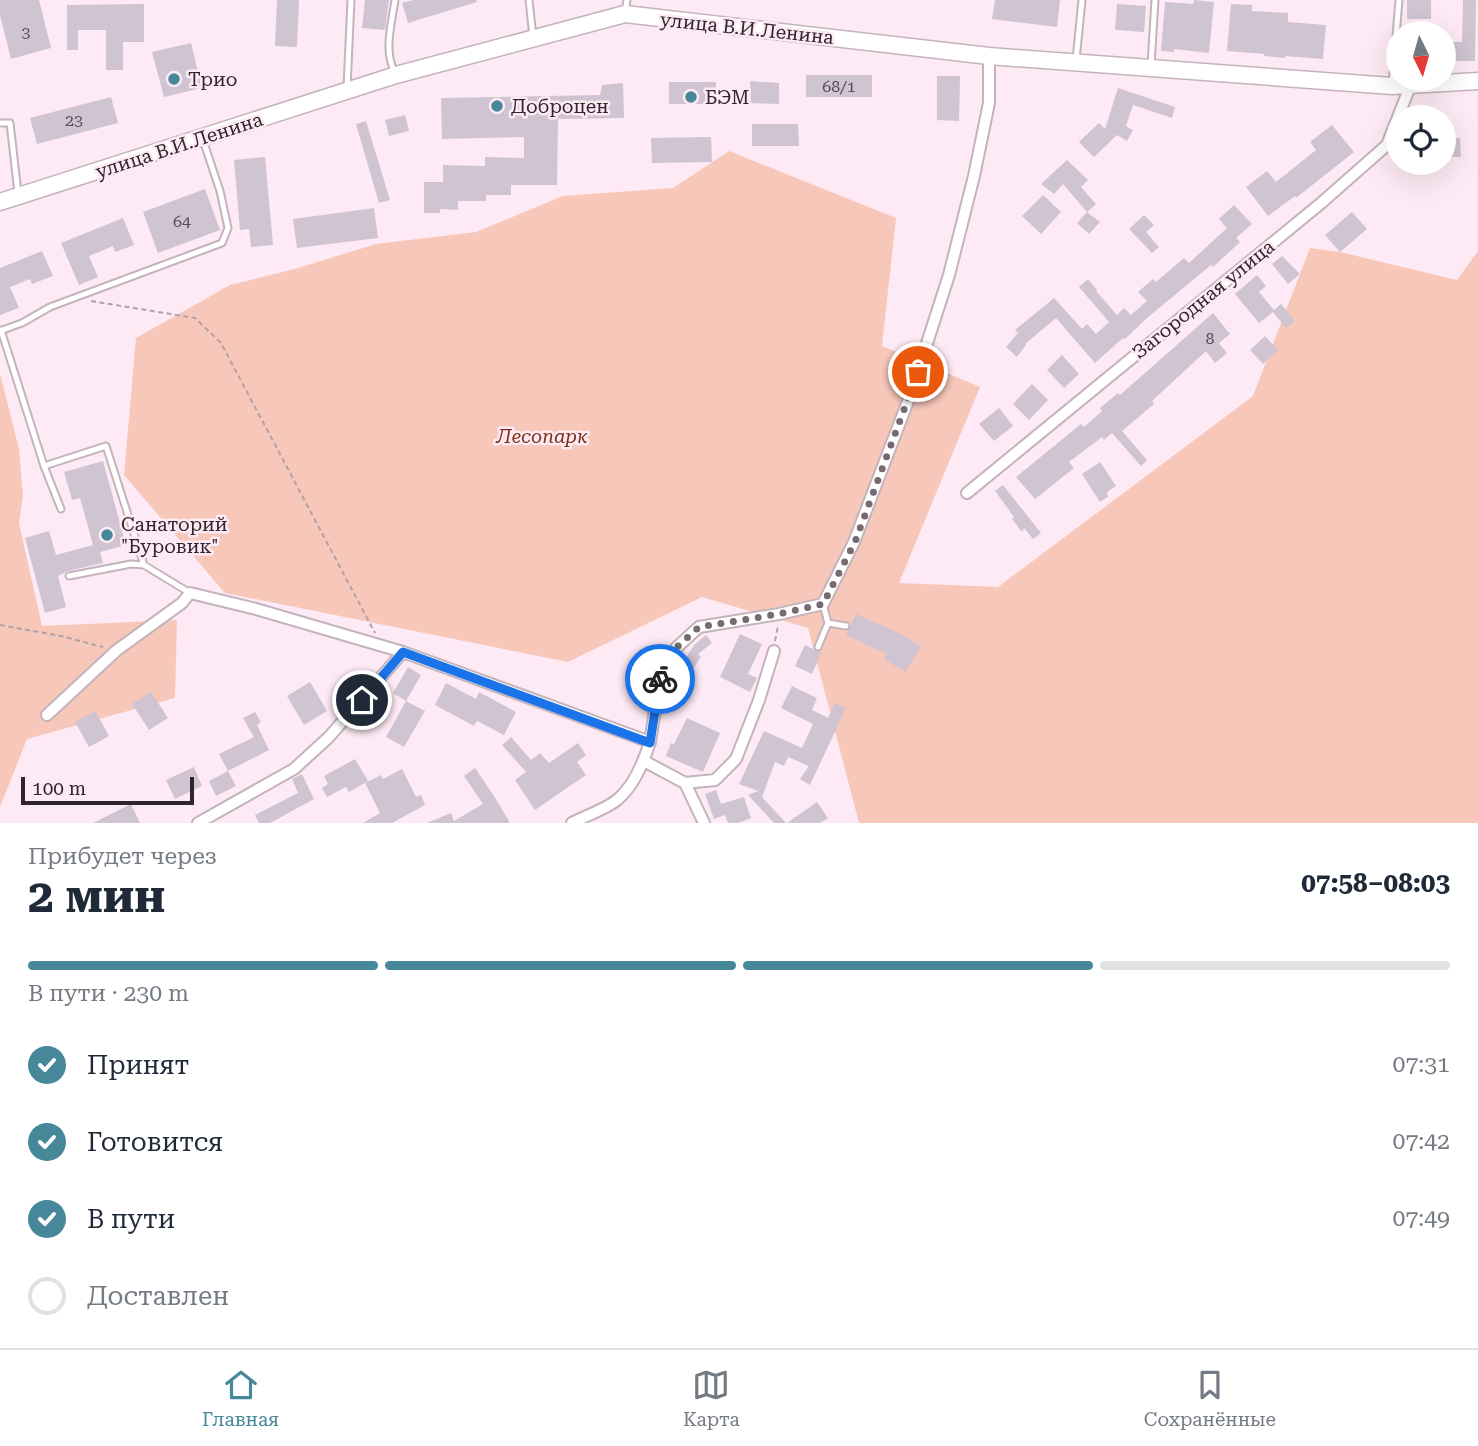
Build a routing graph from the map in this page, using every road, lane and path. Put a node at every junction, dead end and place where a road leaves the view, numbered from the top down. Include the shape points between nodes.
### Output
1 (351, 0) edge
2 (395, 0) edge
3 (529, 0) edge
4 (1082, 0) edge
5 (1156, 0) edge
6 (1399, 0) edge
7 (626, 7) edge
8 (1397, 21) edge
9 (533, 37) junction
10 (989, 56) junction
11 (1076, 62) junction
12 (1151, 68) junction
13 (396, 75) junction
14 (1478, 81) edge
15 (1456, 82) edge
16 (1386, 86) edge
17 (347, 91) junction
18 (1408, 91) edge
19 (0, 123) edge
20 (202, 138) junction
21 (18, 196) junction
22 (0, 202) edge
23 (74, 298) junction
24 (0, 330) edge
25 (44, 466) junction
26 (967, 493) dead end
27 (61, 509) dead end
28 (144, 565) junction
29 (69, 576) dead end
30 (190, 593) junction
31 (823, 604) junction
32 (779, 614) junction
33 (828, 622) junction
34 (0, 625) edge
35 (846, 626) dead end
36 (382, 646) junction
37 (818, 647) dead end
38 (117, 650) junction
39 (774, 651) joint
40 (403, 652) junction
41 (47, 715) dead end
42 (650, 743) junction
43 (644, 761) junction
44 (685, 783) junction
45 (198, 823) edge
46 (572, 823) edge
47 (704, 823) edge

1 - 17 lane
2 - 13 lane via 390,64
3 - 9 lane
4 - 11 lane
5 - 12 lane
6 - 8 lane
7 - 9 main road, улица В.И.Ленина
7 - 10 main road, улица В.И.Ленина
9 - 13 main road, улица В.И.Ленина
10 - 11 main road, улица В.И.Ленина
10 - 31 street via 989,103 949,275 855,542
11 - 12 main road, улица В.И.Ленина
12 - 16 main road, улица В.И.Ленина
13 - 17 main road, улица В.И.Ленина
14 - 15 main road, улица В.И.Ленина
17 - 20 main road, улица В.И.Ленина
18 - 26 street, Загородная улица via 1387,145
19 - 21 lane via 9,123
20 - 21 main road, улица В.И.Ленина
20 - 23 lane via 228,228 222,243
21 - 22 main road, улица В.И.Ленина
23 - 24 lane
23 - 36 path via 195,318 220,343
24 - 25 lane
25 - 27 lane
25 - 28 lane via 106,446
28 - 29 lane
28 - 30 lane
30 - 36 street
30 - 38 street
31 - 32 street
31 - 33 lane
32 - 39 path
32 - 42 street via 699,627 676,648 660,679
33 - 35 lane
33 - 37 lane
34 - 38 path
36 - 40 street
38 - 41 street
39 - 44 street via 736,759 715,780
40 - 42 street
40 - 45 street via 294,769
42 - 43 street
43 - 44 street
43 - 46 street via 616,801
44 - 47 street

